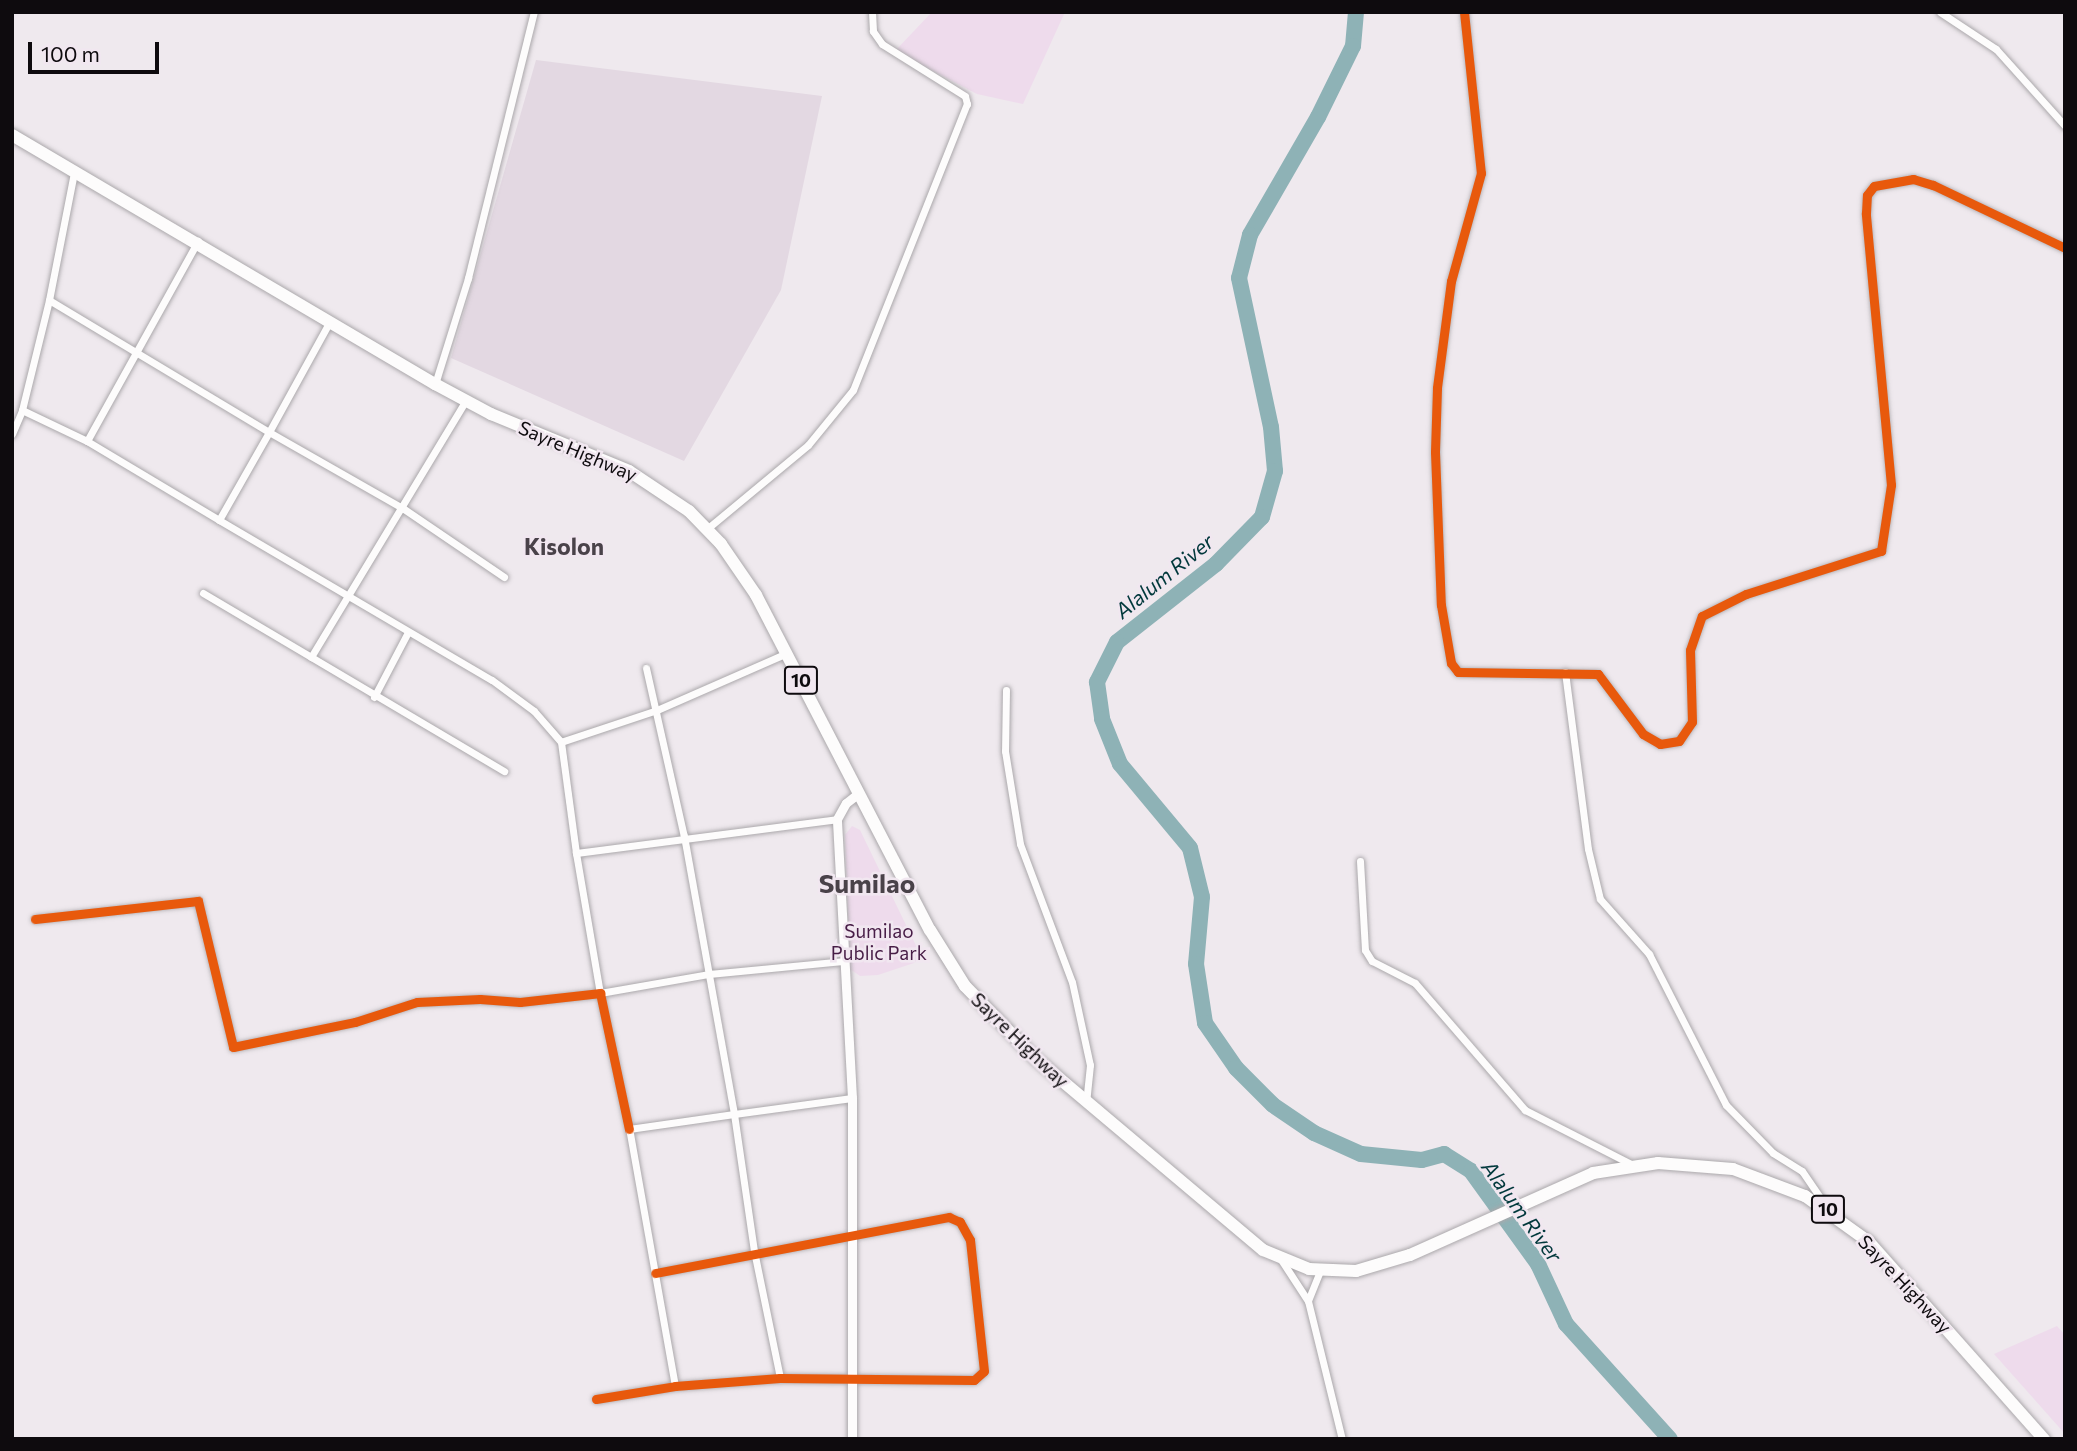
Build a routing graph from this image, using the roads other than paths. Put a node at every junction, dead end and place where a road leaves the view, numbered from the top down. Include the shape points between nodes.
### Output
1 (534, 12) edge
2 (873, 12) edge
3 (1464, 12) edge
4 (1940, 12) edge
5 (2065, 126) edge
6 (12, 135) edge
7 (74, 171) junction
8 (198, 242) junction
9 (2065, 248) edge
10 (49, 300) junction
11 (330, 321) junction
12 (135, 352) junction
13 (435, 384) junction
14 (466, 400) junction
15 (22, 410) junction
16 (269, 432) junction
17 (12, 434) edge
18 (88, 441) junction
19 (404, 509) junction
20 (219, 520) junction
21 (708, 528) junction
22 (504, 577) dead end
23 (203, 593) dead end
24 (351, 596) junction
25 (408, 632) junction
26 (787, 653) junction
27 (311, 657) junction
28 (646, 668) dead end
29 (1564, 672) junction
30 (1006, 690) dead end
31 (374, 697) junction
32 (657, 710) junction
33 (561, 742) junction
34 (503, 771) dead end
35 (859, 793) junction
36 (837, 819) junction
37 (684, 836) junction
38 (576, 853) junction
39 (1360, 861) dead end
40 (35, 919) dead end
41 (845, 961) junction
42 (709, 974) junction
43 (600, 993) junction
44 (852, 1098) junction
45 (1086, 1102) junction
46 (734, 1114) junction
47 (629, 1129) junction
48 (1631, 1164) junction
49 (1828, 1209) junction
50 (850, 1234) junction
51 (754, 1251) junction
52 (1279, 1258) junction
53 (1320, 1271) junction
54 (655, 1273) junction
55 (1308, 1301) junction
56 (780, 1378) junction
57 (852, 1379) junction
58 (676, 1386) junction
59 (596, 1399) dead end
60 (852, 1439) edge
61 (1342, 1439) edge
62 (2044, 1439) edge

1 - 13 street via 468,278
2 - 21 street via 873,31 882,44 965,96 967,104 853,390 808,445
3 - 29 street via 1481,173 1451,281 1437,388 1441,605 1451,663 1458,671
4 - 5 street via 1996,49
6 - 7 highway, Sayre Highway / 10
7 - 8 highway, Sayre Highway / 10
7 - 10 street
8 - 11 highway, Sayre Highway / 10
8 - 12 street
9 - 29 street via 1933,185 1913,179 1874,186 1867,195 1866,213 1891,485 1881,551 1746,594 1702,616 1690,650 1692,722 1679,741 1660,744 1643,734 1598,674
10 - 12 street
10 - 15 street
11 - 13 highway, Sayre Highway / 10
11 - 16 street
12 - 16 street
12 - 18 street
13 - 14 highway, Sayre Highway / 10
14 - 19 street
14 - 21 highway, Sayre Highway / 10 via 629,471 668,494
15 - 17 street
15 - 18 street
16 - 19 street
16 - 20 street
18 - 20 street
19 - 22 street
19 - 24 street
20 - 24 street
21 - 26 highway, Sayre Highway / 10 via 740,568
23 - 27 street
24 - 25 street
24 - 27 street
25 - 31 street
25 - 33 street via 520,700
26 - 32 street
26 - 35 highway, Sayre Highway / 10
27 - 31 street
28 - 32 street
29 - 49 street via 1588,849 1600,899 1652,960 1726,1105 1773,1153 1802,1171
30 - 45 street via 1003,719 1012,801 1026,870 1059,943 1085,1034 1090,1065
31 - 34 street
32 - 33 street
32 - 37 street
33 - 38 street
35 - 36 street
35 - 45 highway, Sayre Highway / 10 via 965,986 1012,1037
36 - 37 street
36 - 41 street
37 - 38 street
37 - 42 street
38 - 43 street
39 - 48 street via 1365,950 1372,961 1416,983 1525,1110
40 - 43 street via 198,901 233,1046 355,1022 417,1003 520,1002
41 - 42 street
41 - 44 street
42 - 43 street
42 - 46 street
43 - 47 street
44 - 46 street
44 - 50 street
45 - 52 highway, Sayre Highway / 10 via 1246,1238
46 - 47 street
46 - 51 street
47 - 54 street
48 - 49 highway, Sayre Highway / 10 via 1733,1169
48 - 53 highway, Sayre Highway / 10 via 1574,1179 1386,1264
49 - 62 highway, Sayre Highway / 10 via 1869,1242
50 - 51 street
50 - 57 street
50 - 57 street via 949,1217 960,1222 970,1240 984,1371 974,1380
51 - 54 street
51 - 56 street
52 - 53 highway, Sayre Highway / 10
52 - 55 street
53 - 55 street
54 - 58 street
55 - 61 street
56 - 57 street
56 - 58 street
57 - 60 street
58 - 59 street

